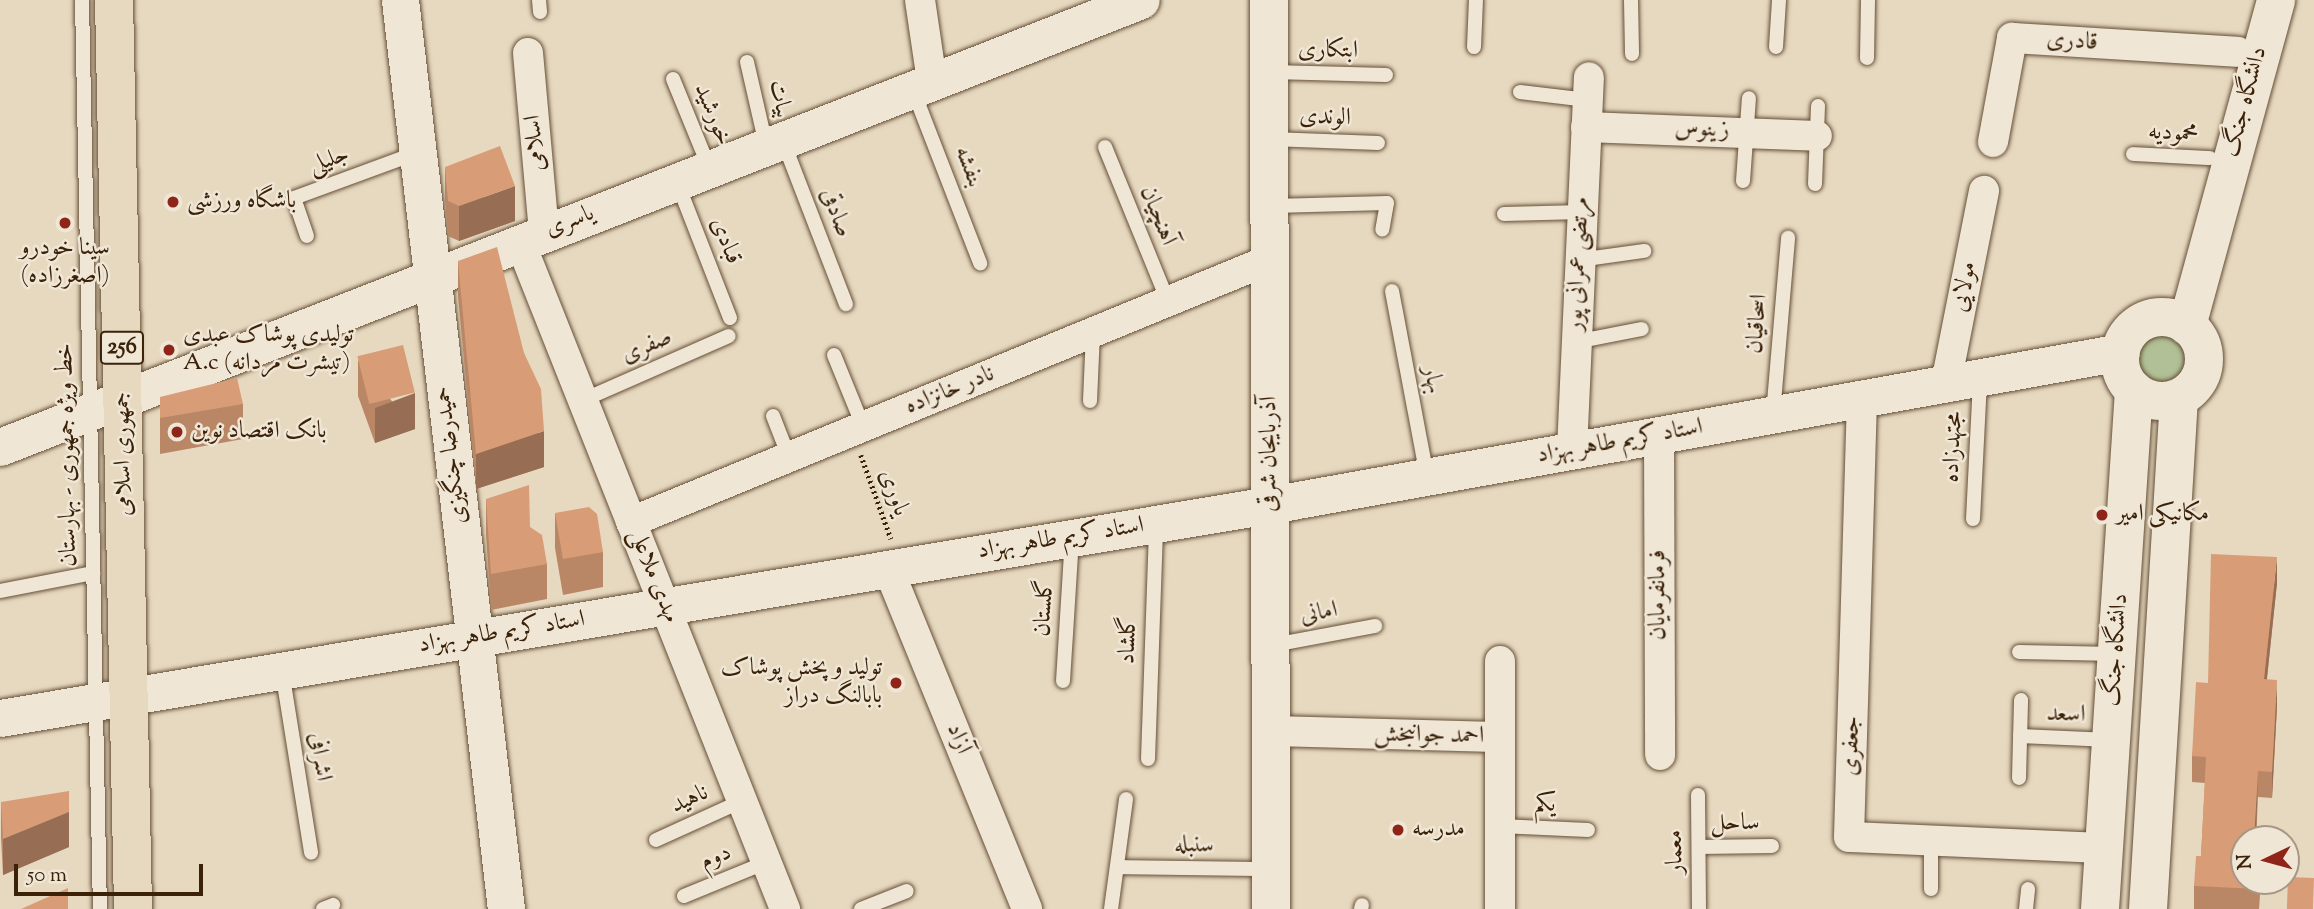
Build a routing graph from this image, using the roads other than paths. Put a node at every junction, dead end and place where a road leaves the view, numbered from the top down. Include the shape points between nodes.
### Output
1 (82, 0) edge
2 (114, 0) edge
3 (400, 0) edge
4 (920, 0) edge
5 (1141, 0) edge
6 (1269, 0) edge
7 (1476, 0) edge
8 (1631, 0) edge
9 (1779, 0) edge
10 (1868, 0) edge
11 (2255, 0) edge
12 (2276, 0) edge
13 (1474, 47) dead end
14 (1776, 47) dead end
15 (2238, 52) junction
16 (528, 53) dead end
17 (1632, 54) dead end
18 (1867, 58) dead end
19 (747, 62) dead end
20 (1269, 72) junction
21 (1386, 75) dead end
22 (673, 79) dead end
23 (922, 85) junction
24 (1520, 92) dead end
25 (1749, 98) dead end
26 (1588, 101) junction
27 (1818, 106) dead end
28 (1746, 132) junction
29 (1817, 136) junction
30 (1269, 139) junction
31 (1993, 142) dead end
32 (775, 143) junction
33 (1378, 143) dead end
34 (1105, 147) dead end
35 (417, 152) junction
36 (2133, 154) dead end
37 (2210, 158) junction
38 (693, 174) junction
39 (1743, 181) dead end
40 (1815, 184) dead end
41 (1984, 191) dead end
42 (1269, 206) junction
43 (1582, 212) junction
44 (1504, 214) dead end
45 (1382, 230) dead end
46 (307, 236) dead end
47 (532, 237) junction
48 (1788, 238) dead end
49 (1644, 251) dead end
50 (1269, 260) junction
51 (1580, 260) junction
52 (980, 263) dead end
53 (432, 277) junction
54 (1392, 291) dead end
55 (1168, 301) junction
56 (846, 303) dead end
57 (730, 318) dead end
58 (2179, 322) junction
59 (1642, 329) dead end
60 (1093, 332) junction
61 (729, 337) dead end
62 (1575, 342) junction
63 (2120, 352) junction
64 (834, 355) dead end
65 (1963, 381) junction
66 (2134, 390) junction
67 (2179, 398) junction
68 (1862, 399) junction
69 (583, 400) junction
70 (1090, 401) dead end
71 (106, 403) junction
72 (1773, 414) junction
73 (773, 416) dead end
74 (858, 429) junction
75 (1659, 435) junction
76 (0, 447) edge
77 (1572, 450) junction
78 (789, 457) junction
79 (1427, 477) junction
80 (1270, 504) junction
81 (1973, 519) dead end
82 (631, 522) junction
83 (1156, 524) junction
84 (1072, 537) junction
85 (894, 567) junction
86 (93, 573) junction
87 (0, 591) edge
88 (665, 606) junction
89 (1375, 626) dead end
90 (474, 637) junction
91 (1270, 646) junction
92 (2019, 652) dead end
93 (2117, 654) junction
94 (1500, 661) dead end
95 (282, 669) junction
96 (1063, 681) dead end
97 (113, 698) junction
98 (2021, 700) dead end
99 (0, 718) edge
100 (1270, 732) junction
101 (2020, 736) junction
102 (1500, 737) junction
103 (2111, 740) junction
104 (1660, 755) dead end
105 (1149, 759) dead end
106 (2019, 778) dead end
107 (1698, 795) dead end
108 (1126, 799) dead end
109 (742, 801) junction
110 (1500, 826) junction
111 (1588, 830) dead end
112 (656, 840) dead end
113 (1931, 840) junction
114 (1772, 846) dead end
115 (1699, 847) junction
116 (2104, 848) junction
117 (311, 853) dead end
118 (766, 862) junction
119 (1117, 867) junction
120 (1270, 869) junction
121 (1931, 889) dead end
122 (2028, 889) dead end
123 (907, 891) dead end
124 (684, 896) dead end
125 (1015, 905) edge
126 (100, 909) edge
127 (132, 909) edge
128 (506, 909) edge
129 (785, 909) edge
130 (861, 909) edge
131 (1111, 909) edge
132 (1271, 909) edge
133 (1500, 909) edge
134 (1699, 909) edge
135 (2026, 909) edge
136 (2100, 909) edge
137 (2148, 909) edge

1 - 71 lane, خط ویژه جمهوری - بهارستان
2 - 71 main road, جمهوری اسلامی / 256
3 - 35 street, حمیدرضا چنگیزی
4 - 23 street
5 - 23 street, یاسری
6 - 20 main road, آذربایجان شرقی
7 - 13 lane
8 - 17 lane
9 - 14 lane
10 - 18 lane
11 - 15 main road, دانشگاه جنگ
12 - 58 main road, دانشگاه جنگ
15 - 31 street, قادری via 2012,38
15 - 37 main road, دانشگاه جنگ
16 - 47 street, اسلامی
19 - 32 lane, بیات
20 - 21 lane, ابتکاری
20 - 30 main road, آذربایجان شرقی
22 - 38 lane, خورشید
23 - 32 street, یاسری
23 - 52 lane, بنفشه
24 - 26 lane
25 - 28 lane
26 - 28 street, زینوس
26 - 43 street, مرتضی عمرانی پور
27 - 29 lane
28 - 29 street, زینوس
28 - 39 lane
29 - 40 lane
30 - 33 lane, الوندی
30 - 42 main road, آذربایجان شرقی
32 - 38 street, یاسری
32 - 56 lane, صادقی
34 - 55 lane, آهنچیان
35 - 46 lane, جلیلی via 294,198
35 - 53 street, حمیدرضا چنگیزی
36 - 37 lane, محمودیه
37 - 58 main road, دانشگاه جنگ
38 - 47 street, یاسری
38 - 57 lane, قبادی
41 - 65 street, مولایی
42 - 45 lane via 1387,203
42 - 50 main road, آذربایجان شرقی
43 - 44 lane
43 - 51 street, مرتضی عمرانی پور
47 - 53 street, یاسری
47 - 69 street, مهدی ملاعلی
48 - 72 lane, اسحاقیان
49 - 51 lane
50 - 55 street, نادر خانزاده
50 - 80 main road, آذربایجان شرقی
51 - 62 street, مرتضی عمرانی پور
53 - 71 street, یاسری
53 - 90 street, حمیدرضا چنگیزی
54 - 79 lane, بهار
55 - 60 street, نادر خانزاده
58 - 63 main road via 2133,329
58 - 67 main road via 2204,358 2197,382
59 - 62 lane
60 - 70 lane
60 - 74 street, نادر خانزاده
61 - 69 lane, صفری
62 - 77 street, مرتضی عمرانی پور
63 - 65 street, استاد کریم طاهر بهزاد
63 - 66 main road
64 - 74 lane
65 - 68 street, استاد کریم طاهر بهزاد
65 - 81 lane, مجتهدزاده
66 - 67 main road via 2155,401
66 - 93 main road, دانشگاه جنگ
67 - 137 main road, دانشگاه جنگ
68 - 72 street, استاد کریم طاهر بهزاد
68 - 113 street, جعفری via 1849,837
69 - 82 street, مهدی ملاعلی
71 - 76 street, یاسری
71 - 86 lane, خط ویژه جمهوری - بهارستان
71 - 97 main road, جمهوری اسلامی / 256
72 - 75 street, استاد کریم طاهر بهزاد
73 - 78 lane
74 - 78 street, نادر خانزاده
75 - 77 street, استاد کریم طاهر بهزاد
75 - 104 street, فرمانفرمایان
77 - 79 street, استاد کریم طاهر بهزاد
78 - 82 street, نادر خانزاده
79 - 80 street, استاد کریم طاهر بهزاد
80 - 83 street, استاد کریم طاهر بهزاد
80 - 91 main road, آذربایجان شرقی
82 - 88 street, مهدی ملاعلی
83 - 84 street, استاد کریم طاهر بهزاد
83 - 105 lane, گلشاد
84 - 85 street, استاد کریم طاهر بهزاد
84 - 96 lane, گلستان
85 - 88 street, استاد کریم طاهر بهزاد
85 - 125 street, آزاد
86 - 87 lane
86 - 97 lane, خط ویژه جمهوری - بهارستان
88 - 90 street, استاد کریم طاهر بهزاد
88 - 109 street, مهدی ملاعلی
89 - 91 lane, امانی
90 - 95 street, استاد کریم طاهر بهزاد
90 - 128 street, حمیدرضا چنگیزی
91 - 100 main road, آذربایجان شرقی
92 - 93 lane
93 - 103 main road, دانشگاه جنگ
94 - 102 street
95 - 97 street, استاد کریم طاهر بهزاد
95 - 117 lane, اشرافی
97 - 99 street, استاد کریم طاهر بهزاد
97 - 126 lane, خط ویژه جمهوری - بهارستان
97 - 127 main road, جمهوری اسلامی / 256
98 - 101 lane
100 - 102 street, احمد جوانبخش
100 - 120 main road, آذربایجان شرقی
101 - 103 lane, اسعد
101 - 106 lane
102 - 110 street, احمد جوانبخش
103 - 116 main road, دانشگاه جنگ
107 - 115 lane, معمار
108 - 119 lane
109 - 112 lane, ناهید
109 - 118 street, مهدی ملاعلی
110 - 111 lane, یکم
110 - 133 street, احمد جوانبخش
113 - 116 street, جعفری
113 - 121 lane
114 - 115 lane, ساحل
115 - 134 lane, معمار
116 - 136 main road, دانشگاه جنگ
118 - 124 lane, دوم
118 - 129 street, مهدی ملاعلی
119 - 120 lane, سنبله
119 - 131 lane
120 - 132 main road, آذربایجان شرقی
122 - 135 lane
123 - 130 lane

